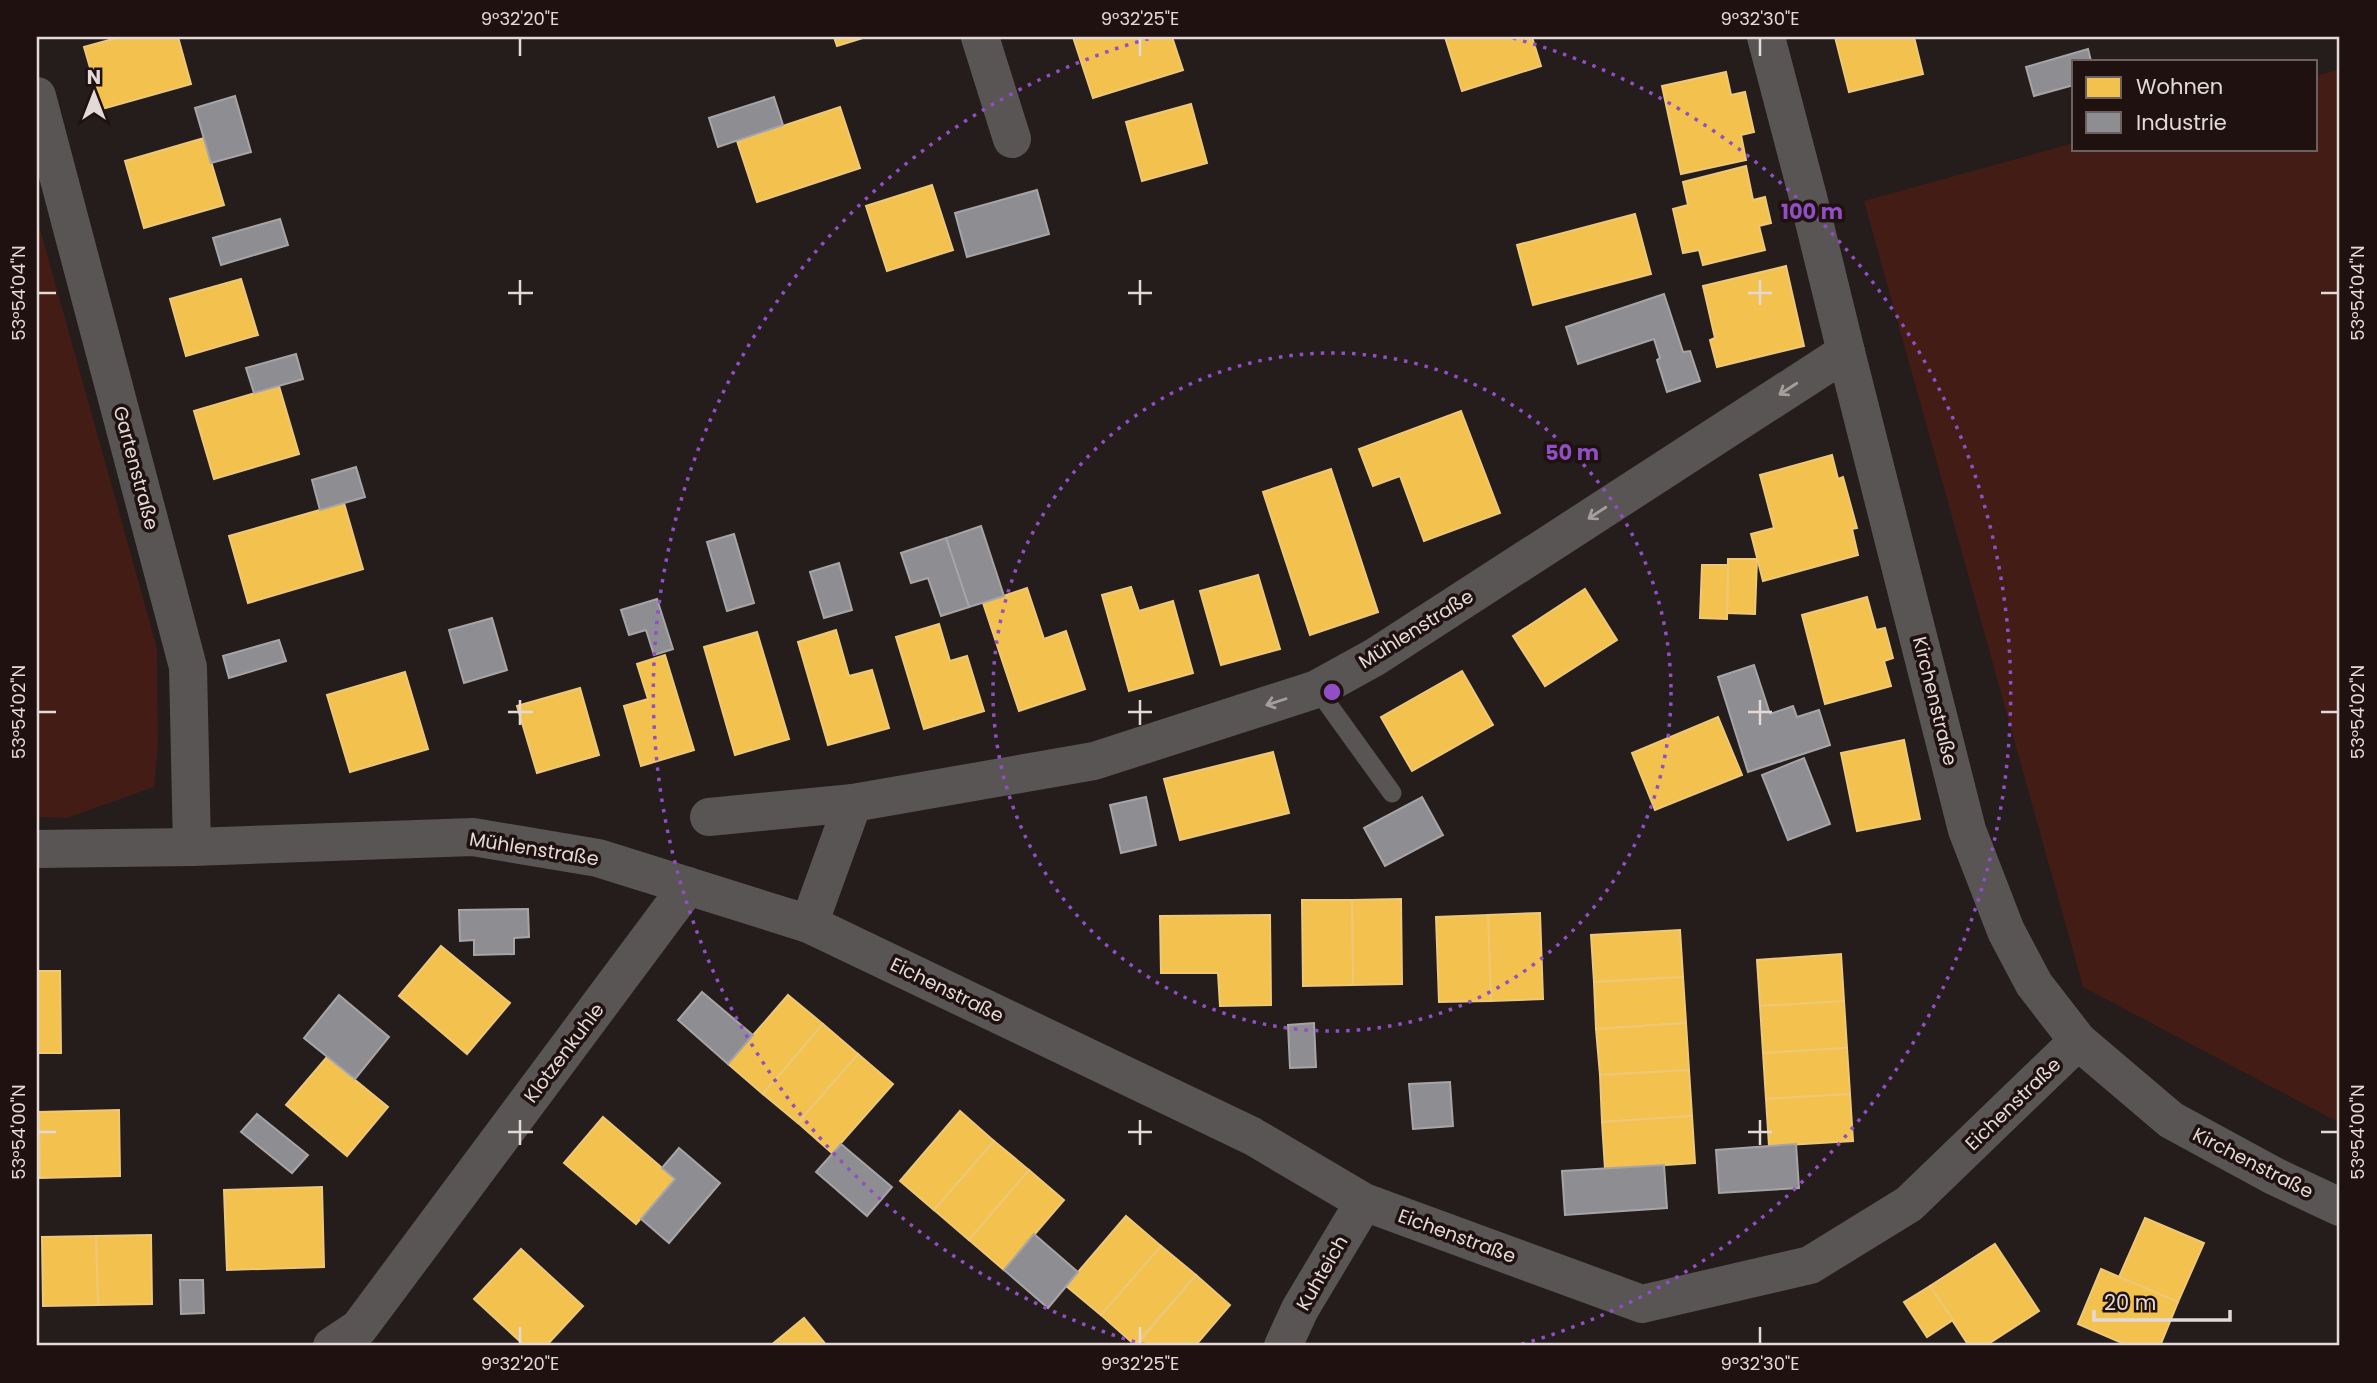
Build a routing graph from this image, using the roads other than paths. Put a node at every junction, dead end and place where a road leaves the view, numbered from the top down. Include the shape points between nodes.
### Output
1 (980, 37) edge
2 (1766, 37) edge
3 (37, 96) edge
4 (1012, 139) dead end
5 (1846, 352) junction
6 (1317, 689) junction
7 (1392, 793) dead end
8 (853, 803) junction
9 (709, 817) dead end
10 (192, 847) junction
11 (37, 849) edge
12 (688, 886) junction
13 (809, 924) junction
14 (2078, 1041) junction
15 (1364, 1202) junction
16 (2340, 1207) edge
17 (357, 1340) edge
18 (1283, 1346) edge

1 - 4 street
2 - 5 street, Kirchenstraße
3 - 10 street, Gartenstraße via 188,667
5 -> 6 street, Mühlenstraße via 1375,657
5 - 14 street, Kirchenstraße via 1967,830 2028,974
6 - 7 lane
6 -> 8 street, Mühlenstraße via 1094,761
8 - 9 street, Mühlenstraße
8 - 13 street
10 - 11 street, Mühlenstraße
10 - 12 street, Mühlenstraße via 473,837 598,858
12 - 13 street, Mühlenstraße
12 - 17 street, Klotzenkuhle
13 - 15 street, Eichenstraße via 1252,1136
14 - 15 street, Eichenstraße via 1909,1204 1810,1265 1642,1304
14 - 16 street, Kirchenstraße via 2171,1120
15 - 18 street, Kuhteich

